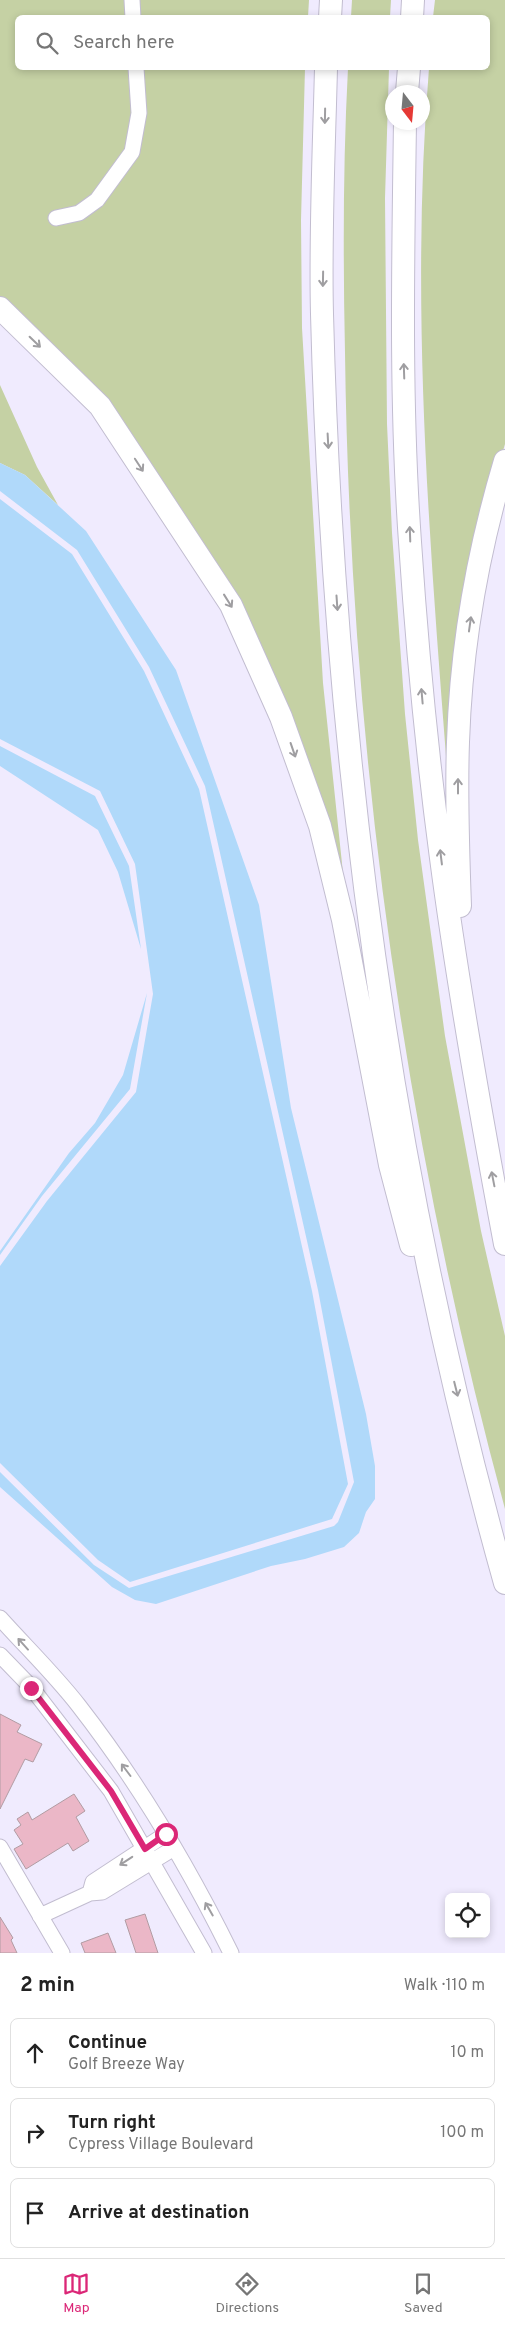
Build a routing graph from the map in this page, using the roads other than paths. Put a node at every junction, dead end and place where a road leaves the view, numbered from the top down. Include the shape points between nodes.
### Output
1 (132, 0) edge
2 (331, 0) edge
3 (413, 0) edge
4 (133, 15) edge
5 (330, 15) edge
6 (412, 15) edge
7 (136, 70) edge
8 (326, 70) edge
9 (409, 70) edge
10 (408, 85) edge
11 (405, 130) edge
12 (56, 218) dead end
13 (0, 308) edge
14 (505, 461) edge
15 (463, 1009) junction
16 (505, 1244) edge
17 (445, 1341) junction
18 (505, 1583) edge
19 (0, 1618) edge
20 (0, 1655) edge
21 (166, 1834) junction
22 (0, 1847) edge
23 (174, 1848) junction
24 (148, 1856) junction
25 (40, 1916) junction
26 (62, 1953) edge
27 (204, 1953) edge
28 (230, 1953) edge

1 - 4 street
2 - 5 highway
3 - 6 highway
7 - 12 street via 139,113 132,152 96,200 79,213
8 -> 17 highway via 322,311 332,539 346,715 362,864 394,1090
9 - 10 highway
15 -> 11 highway via 440,857 410,540 402,321
13 -> 17 highway via 100,406 232,605 281,716 320,826 343,920 390,1165 413,1252
15 -> 14 highway via 458,742 473,605
16 -> 15 highway
17 -> 18 highway
21 -> 19 street via 133,1779 78,1705
20 - 24 street via 31,1688 111,1791
21 - 23 street
21 - 24 street
22 - 25 street
23 - 24 street
28 -> 23 street
24 - 25 street via 93,1882 90,1893
24 - 27 street
25 - 26 street

